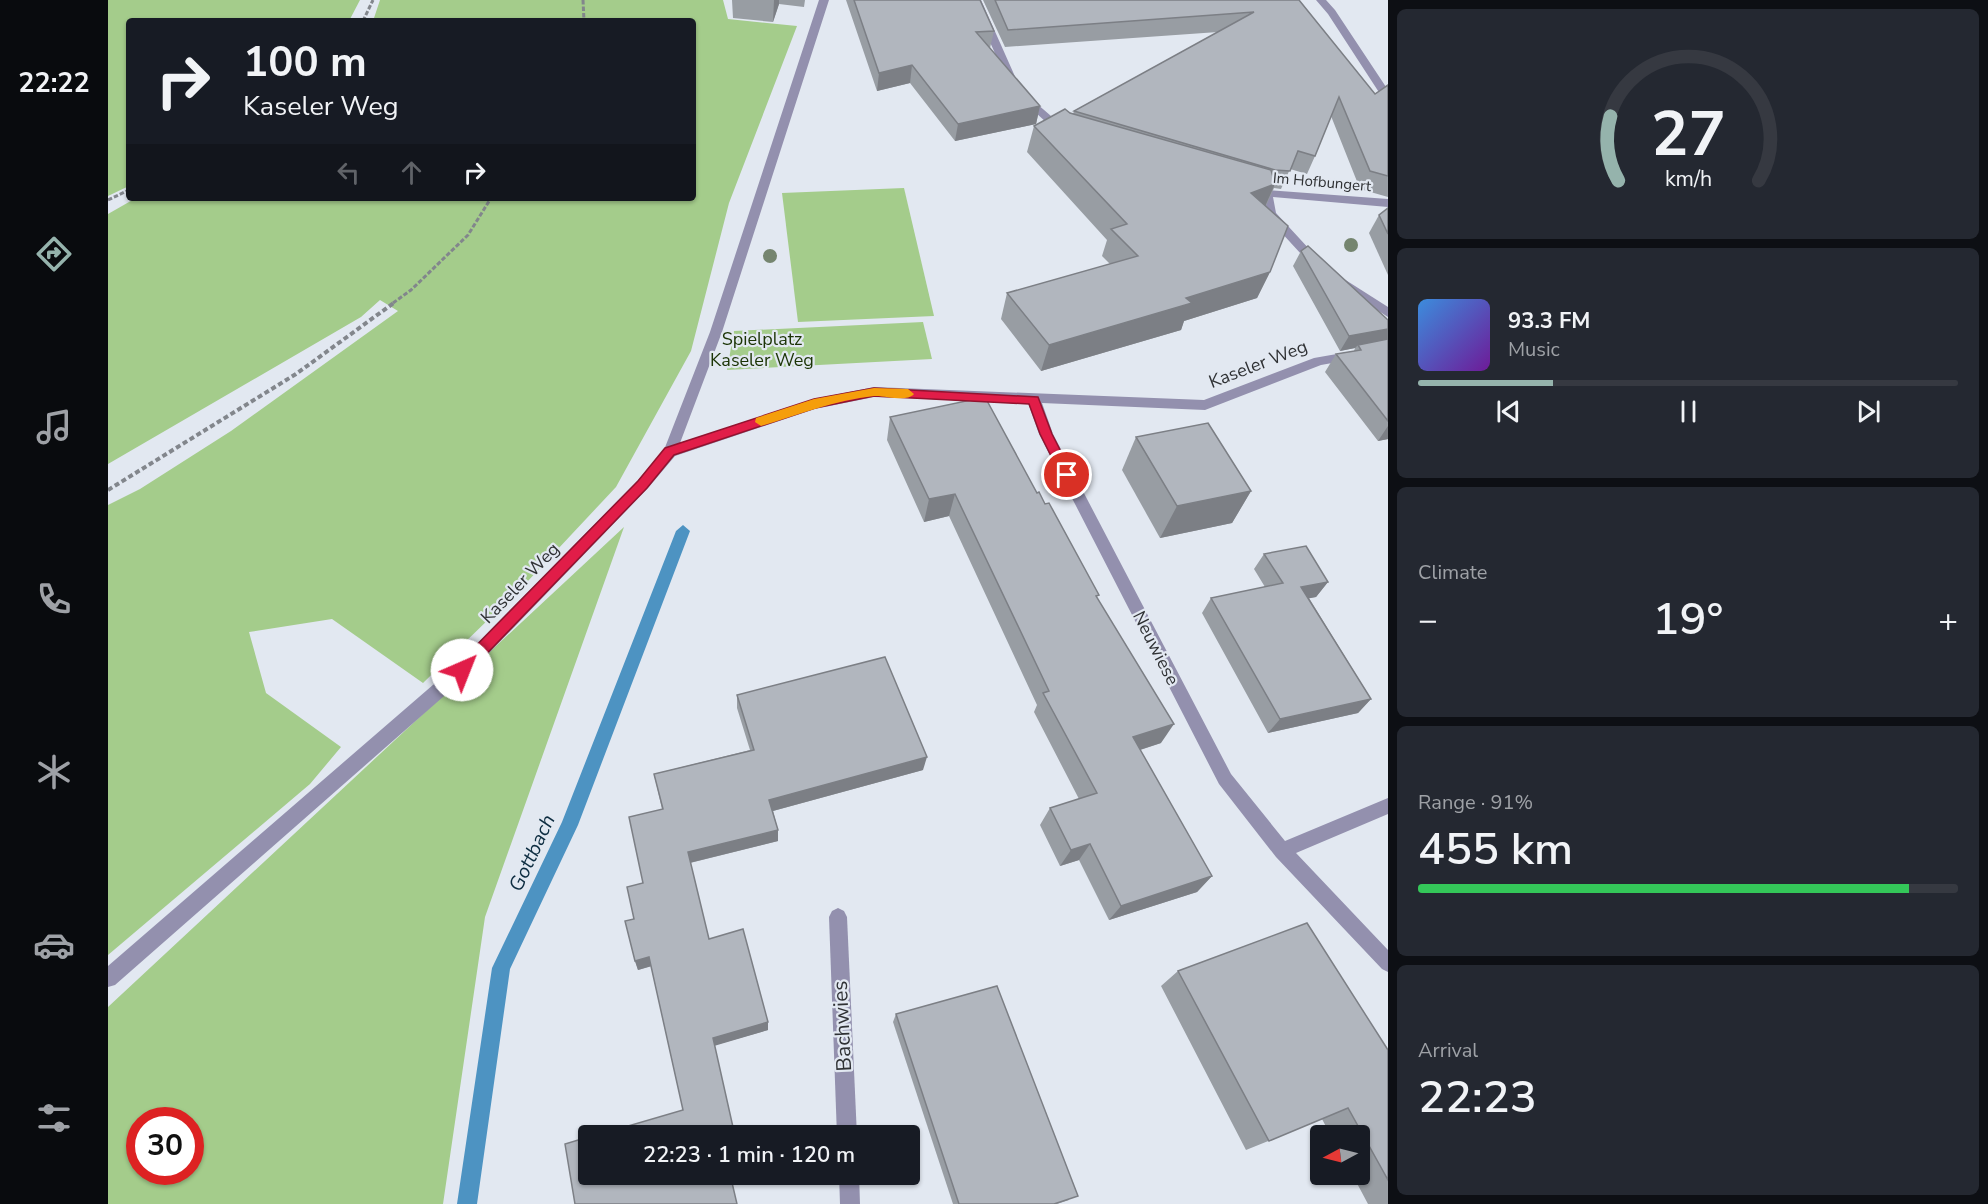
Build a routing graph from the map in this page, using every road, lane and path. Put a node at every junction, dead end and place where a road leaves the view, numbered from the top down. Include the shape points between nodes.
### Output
1 (373, 0) edge
2 (583, 0) edge
3 (824, 0) edge
4 (976, 0) edge
5 (1340, 0) edge
6 (1322, 1) edge
7 (364, 18) edge
8 (584, 18) edge
9 (1388, 98) edge
10 (1068, 136) edge
11 (1243, 186) edge
12 (126, 191) edge
13 (1266, 193) junction
14 (108, 200) edge
15 (489, 201) edge
16 (1388, 203) edge
17 (1388, 313) edge
18 (1388, 349) edge
19 (1034, 400) junction
20 (670, 452) junction
21 (108, 490) edge
22 (1388, 806) edge
23 (1282, 851) junction
24 (838, 917) dead end
25 (1388, 963) edge
26 (108, 978) edge
27 (847, 1125) edge
28 (849, 1185) edge
29 (850, 1204) edge

1 - 7 path
2 - 8 path
3 - 20 street via 716,332
4 - 10 street via 1017,91
5 - 6 street
6 - 9 street
11 - 13 street, Im Hofbungert
12 - 14 path
13 - 16 street, Im Hofbungert
13 - 17 street via 1271,214 1320,267
15 - 21 path via 468,235 411,290 296,374
18 - 19 street, Kaseler Weg via 1319,362 1205,405
19 - 20 street, Kaseler Weg via 874,392 814,404
19 - 23 street, Neuwiese via 1046,434 1225,779
20 - 26 street, Kaseler Weg via 462,670
22 - 23 street
23 - 25 street, Neuwiese
24 - 27 street, Bachwies
28 - 29 street

